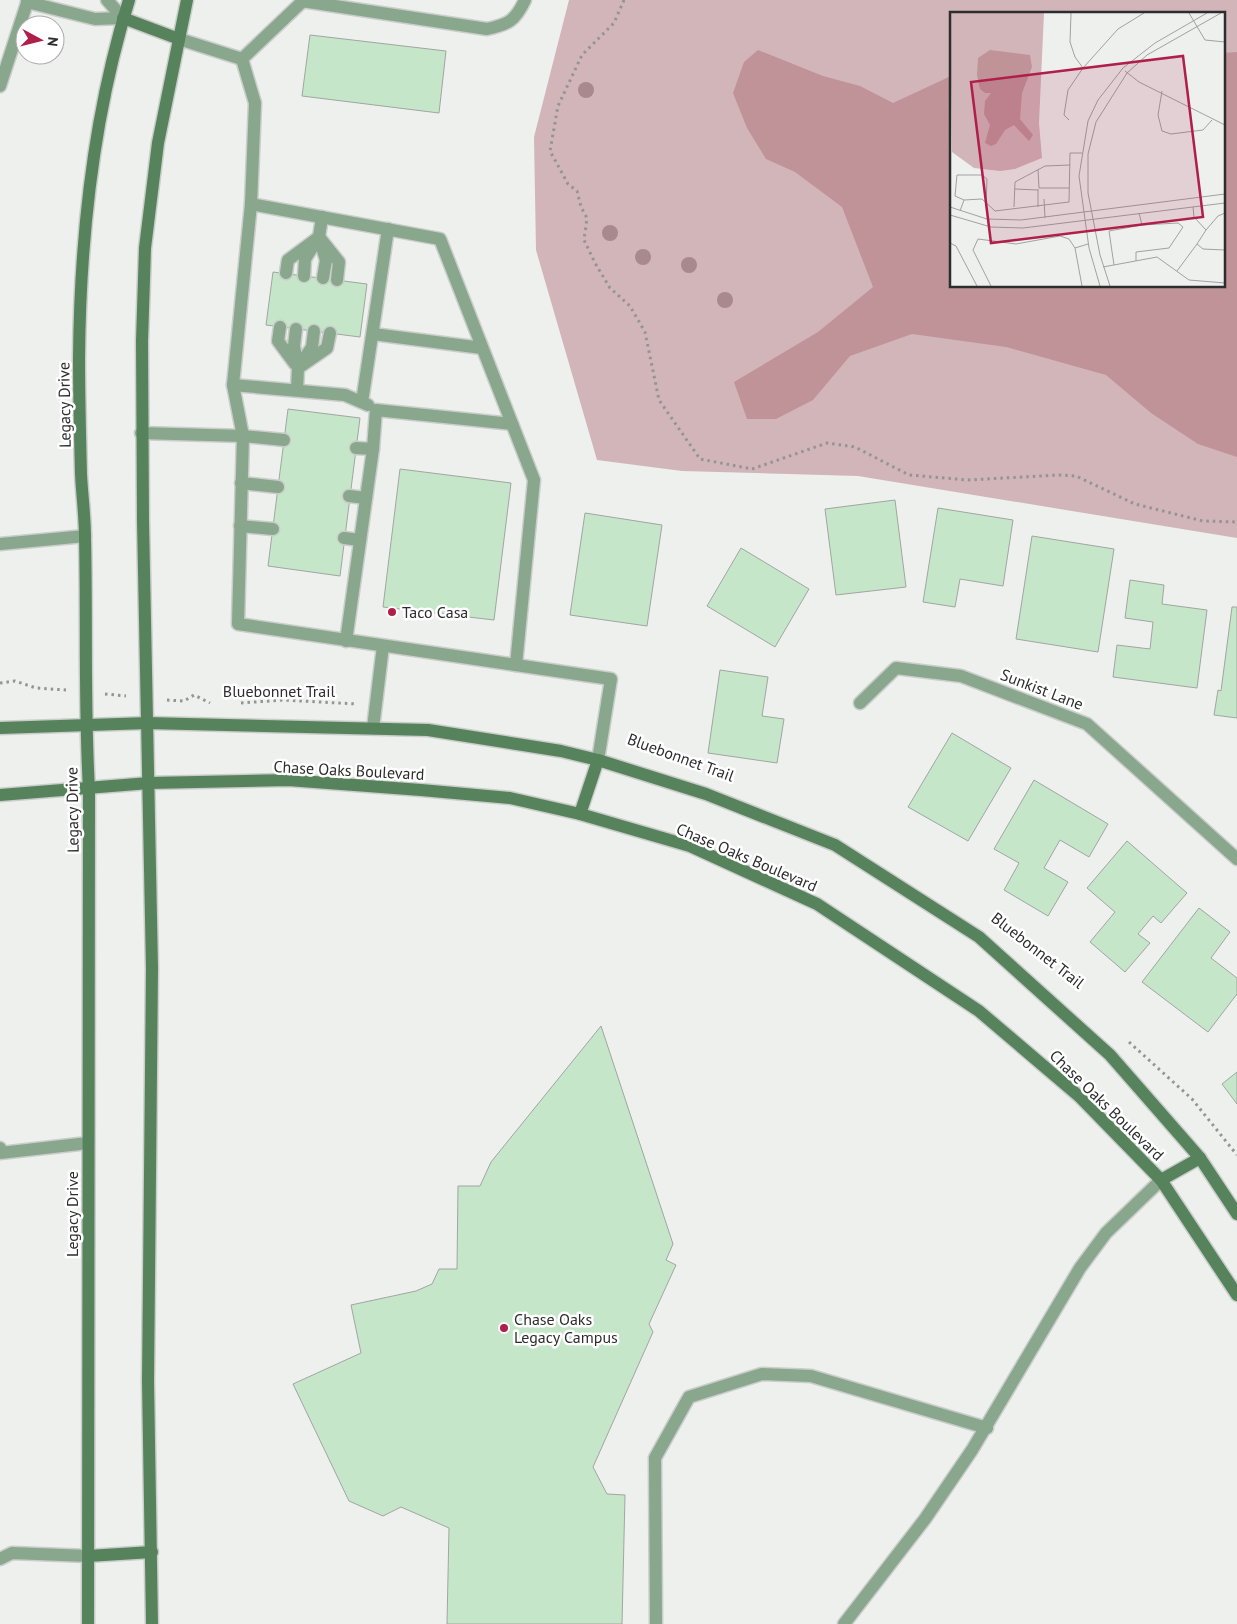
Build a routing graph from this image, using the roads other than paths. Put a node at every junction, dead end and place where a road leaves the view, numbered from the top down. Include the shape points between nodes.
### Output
1 (107, 0) edge
2 (129, 0) edge
3 (187, 0) edge
4 (525, 0) edge
5 (28, 1) edge
6 (303, 1) edge
7 (123, 18) junction
8 (179, 39) junction
9 (242, 59) junction
10 (0, 86) edge
11 (251, 204) junction
12 (322, 217) junction
13 (388, 229) junction
14 (319, 237) junction
15 (286, 274) dead end
16 (304, 276) dead end
17 (323, 278) dead end
18 (337, 280) dead end
19 (280, 327) dead end
20 (296, 329) dead end
21 (314, 331) dead end
22 (330, 333) dead end
23 (373, 334) junction
24 (482, 348) junction
25 (298, 368) junction
26 (233, 385) junction
27 (297, 390) junction
28 (362, 402) junction
29 (376, 410) junction
30 (512, 424) junction
31 (142, 433) junction
32 (243, 436) junction
33 (284, 440) dead end
34 (356, 448) dead end
35 (373, 449) junction
36 (241, 483) junction
37 (278, 487) dead end
38 (350, 496) dead end
39 (366, 498) junction
40 (240, 526) junction
41 (272, 529) dead end
42 (85, 536) junction
43 (344, 538) dead end
44 (360, 540) junction
45 (0, 544) edge
46 (346, 640) junction
47 (383, 646) junction
48 (516, 665) junction
49 (860, 703) dead end
50 (148, 723) junction
51 (86, 724) junction
52 (0, 728) edge
53 (373, 728) junction
54 (598, 760) junction
55 (149, 783) junction
56 (89, 789) junction
57 (0, 795) edge
58 (580, 814) junction
59 (1237, 859) edge
60 (88, 1144) junction
61 (0, 1148) edge
62 (0, 1153) edge
63 (1200, 1158) junction
64 (0, 1162) edge
65 (1161, 1180) junction
66 (1237, 1214) edge
67 (1237, 1295) edge
68 (987, 1428) junction
69 (152, 1552) junction
70 (88, 1556) junction
71 (0, 1559) edge
72 (88, 1624) edge
73 (152, 1624) edge
74 (656, 1624) edge
75 (844, 1624) edge

1 - 7 street
2 - 7 main road, Legacy Drive
3 - 8 main road
4 - 6 street via 518,14 506,24 487,29
5 - 7 street via 95,19
5 - 10 street
6 - 9 street
7 - 8 main road
7 - 42 main road, Legacy Drive via 94,153 82,254 79,359
8 - 9 street
8 - 31 main road via 158,143 146,248
9 - 11 street via 255,103
11 - 12 street
11 - 26 street
12 - 13 street
12 - 14 street
13 - 23 street
13 - 24 street via 440,239
14 - 15 street via 288,260
14 - 16 street via 305,259
14 - 17 street via 326,260
14 - 18 street via 340,262
19 - 25 street via 278,340
20 - 25 street via 294,346
21 - 25 street via 312,347
22 - 25 street via 327,348
23 - 24 street
23 - 28 street
24 - 30 street
25 - 27 street
26 - 27 street
26 - 32 street
27 - 28 street via 344,395
28 - 29 street
29 - 30 street
29 - 35 street
30 - 48 street via 534,480
31 - 32 street
31 - 50 main road
32 - 33 street
32 - 36 street
34 - 35 street
35 - 39 street
36 - 37 street
36 - 40 street
38 - 39 street
39 - 44 street
40 - 41 street
40 - 46 street via 238,624
42 - 45 street
42 - 51 main road, Legacy Drive
43 - 44 street
44 - 46 street
46 - 47 street
47 - 48 street
47 - 53 street
48 - 54 street via 611,679
49 - 59 street, Sunkist Lane via 896,668 961,676 1087,724
50 - 51 main road, Chase Oaks Boulevard
50 - 53 main road, Chase Oaks Boulevard
50 - 55 main road
51 - 52 main road, Chase Oaks Boulevard
51 - 56 main road, Legacy Drive
53 - 54 main road, Chase Oaks Boulevard via 428,730
54 - 58 main road
54 - 63 main road, Chase Oaks Boulevard via 706,794 835,845 979,937 1110,1055
55 - 56 main road, Chase Oaks Boulevard
55 - 58 main road, Chase Oaks Boulevard via 288,780 402,788 510,798
55 - 69 main road via 152,968 148,1381
56 - 57 main road, Chase Oaks Boulevard
56 - 60 main road, Legacy Drive
58 - 65 main road, Chase Oaks Boulevard via 690,846 817,904 978,1011 1080,1097
60 - 62 street
60 - 70 main road, Legacy Drive
61 - 62 street
62 - 64 street
63 - 65 main road
63 - 66 main road, Chase Oaks Boulevard
65 - 67 main road, Chase Oaks Boulevard
65 - 68 street via 1106,1233 1080,1268
68 - 74 street via 812,1376 762,1374 689,1397 655,1458
68 - 75 street via 925,1519
69 - 70 main road
69 - 73 main road
70 - 71 street via 12,1553
70 - 72 main road, Legacy Drive

